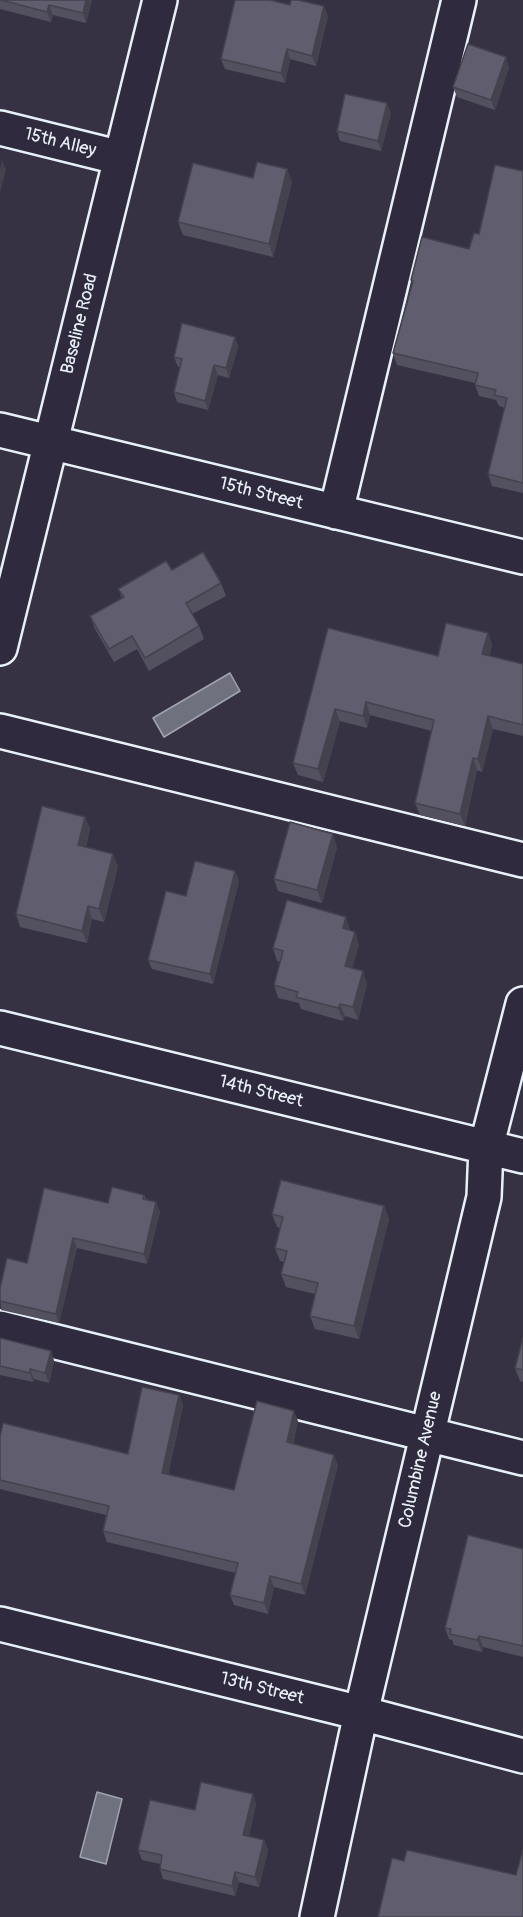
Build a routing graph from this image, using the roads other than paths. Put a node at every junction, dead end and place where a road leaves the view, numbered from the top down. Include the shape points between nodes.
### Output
1 (160, 0) edge
2 (459, 0) edge
3 (0, 128) edge
4 (121, 158) junction
5 (0, 430) edge
6 (51, 442) junction
7 (336, 512) junction
8 (523, 557) edge
9 (0, 648) edge
10 (0, 731) edge
11 (523, 860) edge
12 (523, 1004) edge
13 (0, 1028) edge
14 (486, 1148) junction
15 (523, 1156) edge
16 (0, 1328) edge
17 (428, 1435) junction
18 (523, 1458) edge
19 (0, 1624) edge
20 (361, 1713) junction
21 (523, 1756) edge
22 (317, 1917) edge

1 - 4 street, Baseline Road
2 - 7 street
3 - 4 street, 15th Alley
4 - 6 street, Baseline Road
5 - 6 street, 15th Street
6 - 7 street, 15th Street
6 - 9 street, Baseline Road
7 - 8 street, 15th Street
10 - 11 street
12 - 14 street, Columbine Avenue
13 - 14 street, 14th Street
14 - 15 street, 14th Street
14 - 17 street, Columbine Avenue via 484,1197
16 - 17 street
17 - 18 street
17 - 20 street, Columbine Avenue
19 - 20 street, 13th Street
20 - 21 street, 13th Street
20 - 22 street, Columbine Avenue

